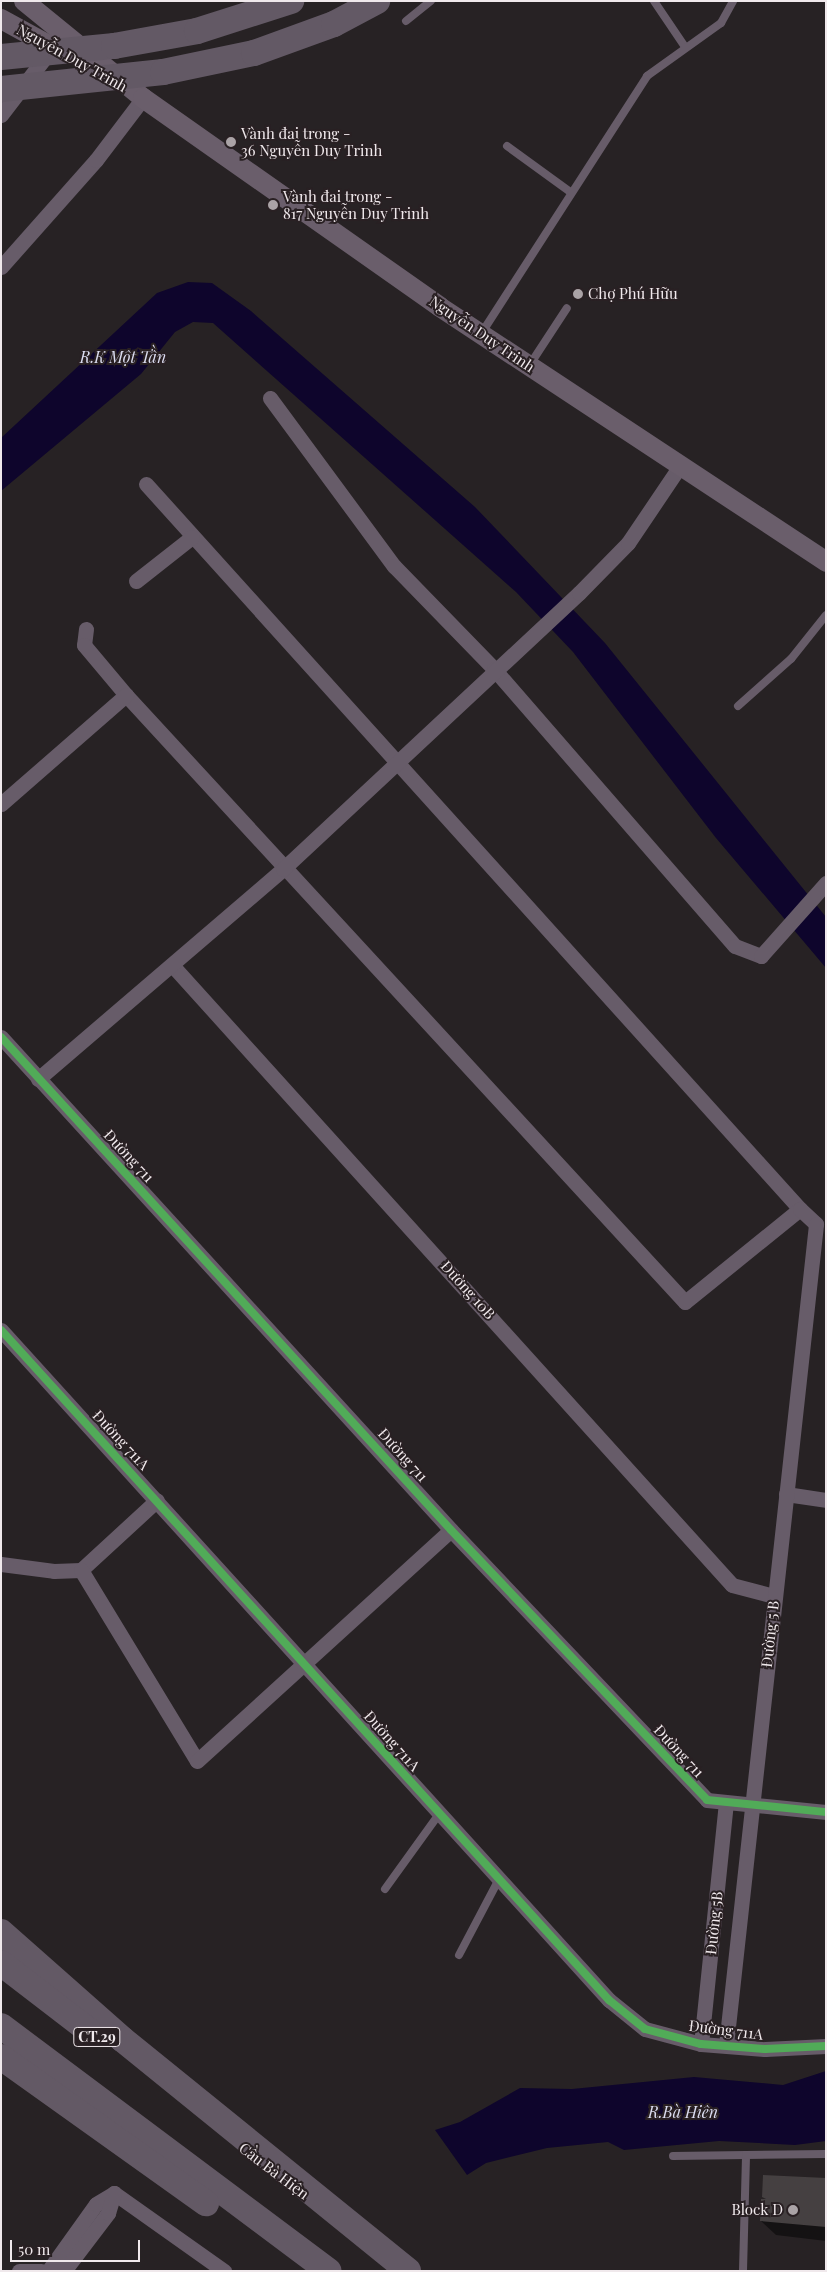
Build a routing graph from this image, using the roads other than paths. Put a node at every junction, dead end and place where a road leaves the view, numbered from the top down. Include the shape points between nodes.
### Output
1 (24, 1) edge
2 (291, 1) edge
3 (377, 1) edge
4 (431, 1) edge
5 (654, 1) edge
6 (734, 1) edge
7 (1, 19) edge
8 (406, 21) dead end
9 (686, 47) junction
10 (53, 48) junction
11 (1, 57) edge
12 (1, 89) edge
13 (143, 98) junction
14 (1, 115) edge
15 (507, 146) dead end
16 (569, 191) junction
17 (1, 267) edge
18 (567, 308) dead end
19 (481, 334) junction
20 (529, 366) junction
21 (270, 398) dead end
22 (680, 466) junction
23 (146, 484) dead end
24 (192, 536) junction
25 (826, 562) edge
26 (136, 581) dead end
27 (826, 615) edge
28 (86, 629) dead end
29 (494, 669) junction
30 (126, 695) junction
31 (738, 706) dead end
32 (400, 764) junction
33 (1, 804) edge
34 (283, 869) junction
35 (826, 883) edge
36 (172, 964) junction
37 (1, 1037) edge
38 (38, 1079) junction
39 (800, 1208) junction
40 (821, 1224) edge
41 (1, 1330) edge
42 (786, 1494) junction
43 (158, 1500) junction
44 (826, 1500) edge
45 (451, 1530) junction
46 (1, 1564) edge
47 (81, 1570) junction
48 (774, 1596) junction
49 (302, 1662) junction
50 (726, 1803) junction
51 (753, 1805) junction
52 (826, 1812) edge
53 (438, 1814) junction
54 (498, 1881) junction
55 (385, 1889) dead end
56 (1, 1932) edge
57 (459, 1955) dead end
58 (1, 1963) edge
59 (1, 2026) edge
60 (701, 2044) junction
61 (726, 2045) junction
62 (826, 2046) edge
63 (1, 2057) edge
64 (202, 2109) junction
65 (826, 2154) edge
66 (746, 2155) junction
67 (673, 2156) dead end
68 (114, 2193) junction
69 (282, 2246) junction
70 (20, 2271) edge
71 (41, 2271) edge
72 (48, 2271) edge
73 (64, 2271) edge
74 (224, 2271) edge
75 (305, 2271) edge
76 (328, 2271) edge
77 (408, 2271) edge
78 (743, 2271) edge

1 - 13 main road, Nguyễn Duy Trinh
2 - 11 highway, bridge via 197,31 114,46
3 - 12 highway, bridge via 334,24 254,53 163,72
4 - 8 lane
5 - 9 lane
6 - 9 lane via 721,23
7 - 10 main road, Nguyễn Duy Trinh
9 - 16 lane via 646,76
10 - 13 main road, Nguyễn Duy Trinh
10 - 14 street
13 - 17 street via 96,160
13 - 19 main road, Nguyễn Duy Trinh
15 - 16 lane
16 - 19 lane
18 - 20 lane
19 - 20 main road, Nguyễn Duy Trinh
20 - 22 main road, Nguyễn Duy Trinh
21 - 29 street via 394,566
22 - 25 main road, Nguyễn Duy Trinh
22 - 29 street via 628,543 579,593
23 - 24 street
24 - 26 street
24 - 32 street
27 - 31 lane via 791,659
28 - 30 street via 84,644
29 - 32 street
29 - 35 street via 735,946 758,957 772,946
30 - 33 street
30 - 34 street
32 - 34 street
32 - 39 street
34 - 36 street
34 - 39 street via 685,1302
36 - 38 street
36 - 48 street, Đường 10B via 732,1585
37 - 38 street, Đường 711
38 - 45 street, Đường 711
39 - 40 street
40 - 42 street, Đường 5 B
41 - 43 street, Đường 711A
42 - 44 street
42 - 48 street, Đường 5 B
43 - 47 street
43 - 49 street, Đường 711A
45 - 49 street
45 - 50 street, Đường 711 via 707,1800
46 - 47 street via 54,1571
47 - 49 street via 197,1761
48 - 51 street, Đường 5 B
49 - 53 street, Đường 711A
50 - 51 street, Đường 711
50 - 60 street, Đường 5B
51 - 52 street, Đường 711
51 - 61 street, Đường 5 B
53 - 54 street, Đường 711A
53 - 55 lane
54 - 57 lane
54 - 60 street, Đường 711A via 609,2000 645,2028
56 - 64 highway
58 - 64 highway, CT.29
59 - 69 highway
60 - 61 street, Đường 711A
61 - 62 street, Đường 711A
63 - 69 highway via 105,2132
64 - 77 highway, Cầu Bà Hiện / CT.29
65 - 66 lane
66 - 67 lane
66 - 78 lane
68 - 72 street via 96,2204
68 - 73 street via 108,2213
68 - 74 street
69 - 75 highway
69 - 76 highway
70 - 71 street

